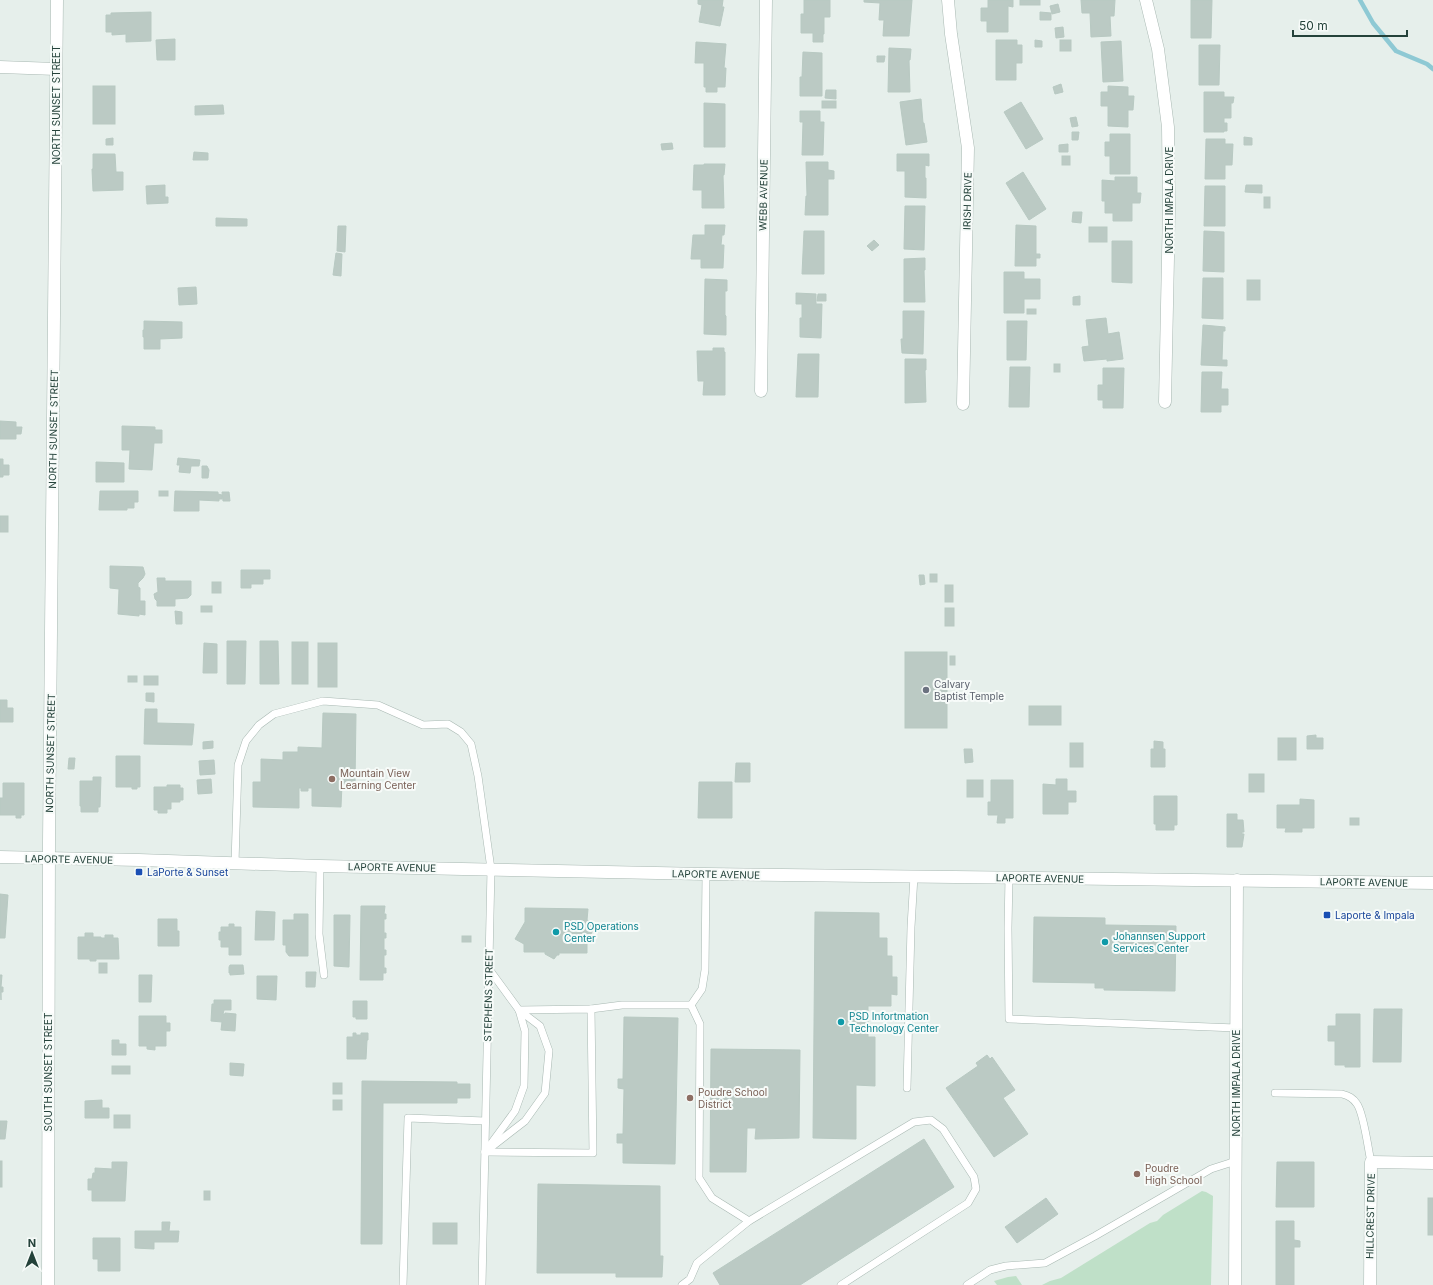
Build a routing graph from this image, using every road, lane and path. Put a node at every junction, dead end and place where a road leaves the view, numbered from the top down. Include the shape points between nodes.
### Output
1 (57, 0) edge
2 (766, 0) edge
3 (948, 0) edge
4 (1146, 0) edge
5 (0, 68) edge
6 (56, 68) junction
7 (761, 391) dead end
8 (1165, 402) dead end
9 (963, 404) dead end
10 (0, 857) edge
11 (49, 858) junction
12 (235, 863) junction
13 (320, 866) junction
14 (491, 869) junction
15 (706, 874) junction
16 (914, 876) junction
17 (1009, 878) junction
18 (1237, 880) junction
19 (1433, 883) edge
20 (489, 968) junction
21 (324, 975) dead end
22 (691, 1005) junction
23 (591, 1009) junction
24 (519, 1010) junction
25 (1236, 1028) junction
26 (907, 1088) dead end
27 (1275, 1093) dead end
28 (486, 1121) junction
29 (485, 1152) junction
30 (1236, 1160) junction
31 (1371, 1162) junction
32 (1433, 1163) edge
33 (749, 1221) junction
34 (48, 1285) edge
35 (403, 1285) edge
36 (482, 1285) edge
37 (682, 1285) edge
38 (841, 1285) edge
39 (967, 1285) edge
40 (1235, 1285) edge
41 (1370, 1285) edge

1 - 6 street, NORTH SUNSET STREET
2 - 7 street, WEBB AVENUE
3 - 9 street, IRISH DRIVE via 968,148
4 - 8 street, NORTH IMPALA DRIVE via 1158,49 1168,127
5 - 6 street
6 - 11 street, NORTH SUNSET STREET
10 - 11 street, LAPORTE AVENUE
11 - 12 street, LAPORTE AVENUE
11 - 34 street, SOUTH SUNSET STREET
12 - 13 street, LAPORTE AVENUE
12 - 14 lane, STEPHENS STREET via 238,764 246,741 259,725 274,714 323,701 378,705 423,725 448,724 460,732 471,744
13 - 14 street, LAPORTE AVENUE
13 - 21 lane via 319,934
14 - 15 street, LAPORTE AVENUE
14 - 20 lane, STEPHENS STREET
15 - 16 street, LAPORTE AVENUE
15 - 22 lane via 705,970 702,989
16 - 17 street, LAPORTE AVENUE
16 - 26 lane
17 - 18 street, LAPORTE AVENUE
17 - 25 lane via 1008,1019
18 - 19 street, LAPORTE AVENUE
18 - 25 street, NORTH IMPALA DRIVE
20 - 24 lane
20 - 28 lane, STEPHENS STREET
22 - 23 lane via 622,1005
22 - 33 lane via 700,1024 699,1178 712,1198
23 - 24 lane
23 - 29 lane via 593,1153
24 - 29 lane via 525,1031 524,1086 515,1111
24 - 29 lane via 540,1026 549,1051 544,1093 525,1121
25 - 30 street, NORTH IMPALA DRIVE
27 - 31 lane via 1350,1096 1358,1105
28 - 29 lane, STEPHENS STREET
28 - 35 lane via 408,1118
29 - 36 lane, STEPHENS STREET
30 - 39 lane via 1211,1169 1045,1263 990,1270
30 - 40 street, NORTH IMPALA DRIVE
31 - 32 street, HILLCREST DRIVE
31 - 41 street, HILLCREST DRIVE
33 - 37 lane via 697,1263 690,1279
33 - 38 lane via 914,1122 931,1120 947,1135 974,1177 976,1189 968,1203

